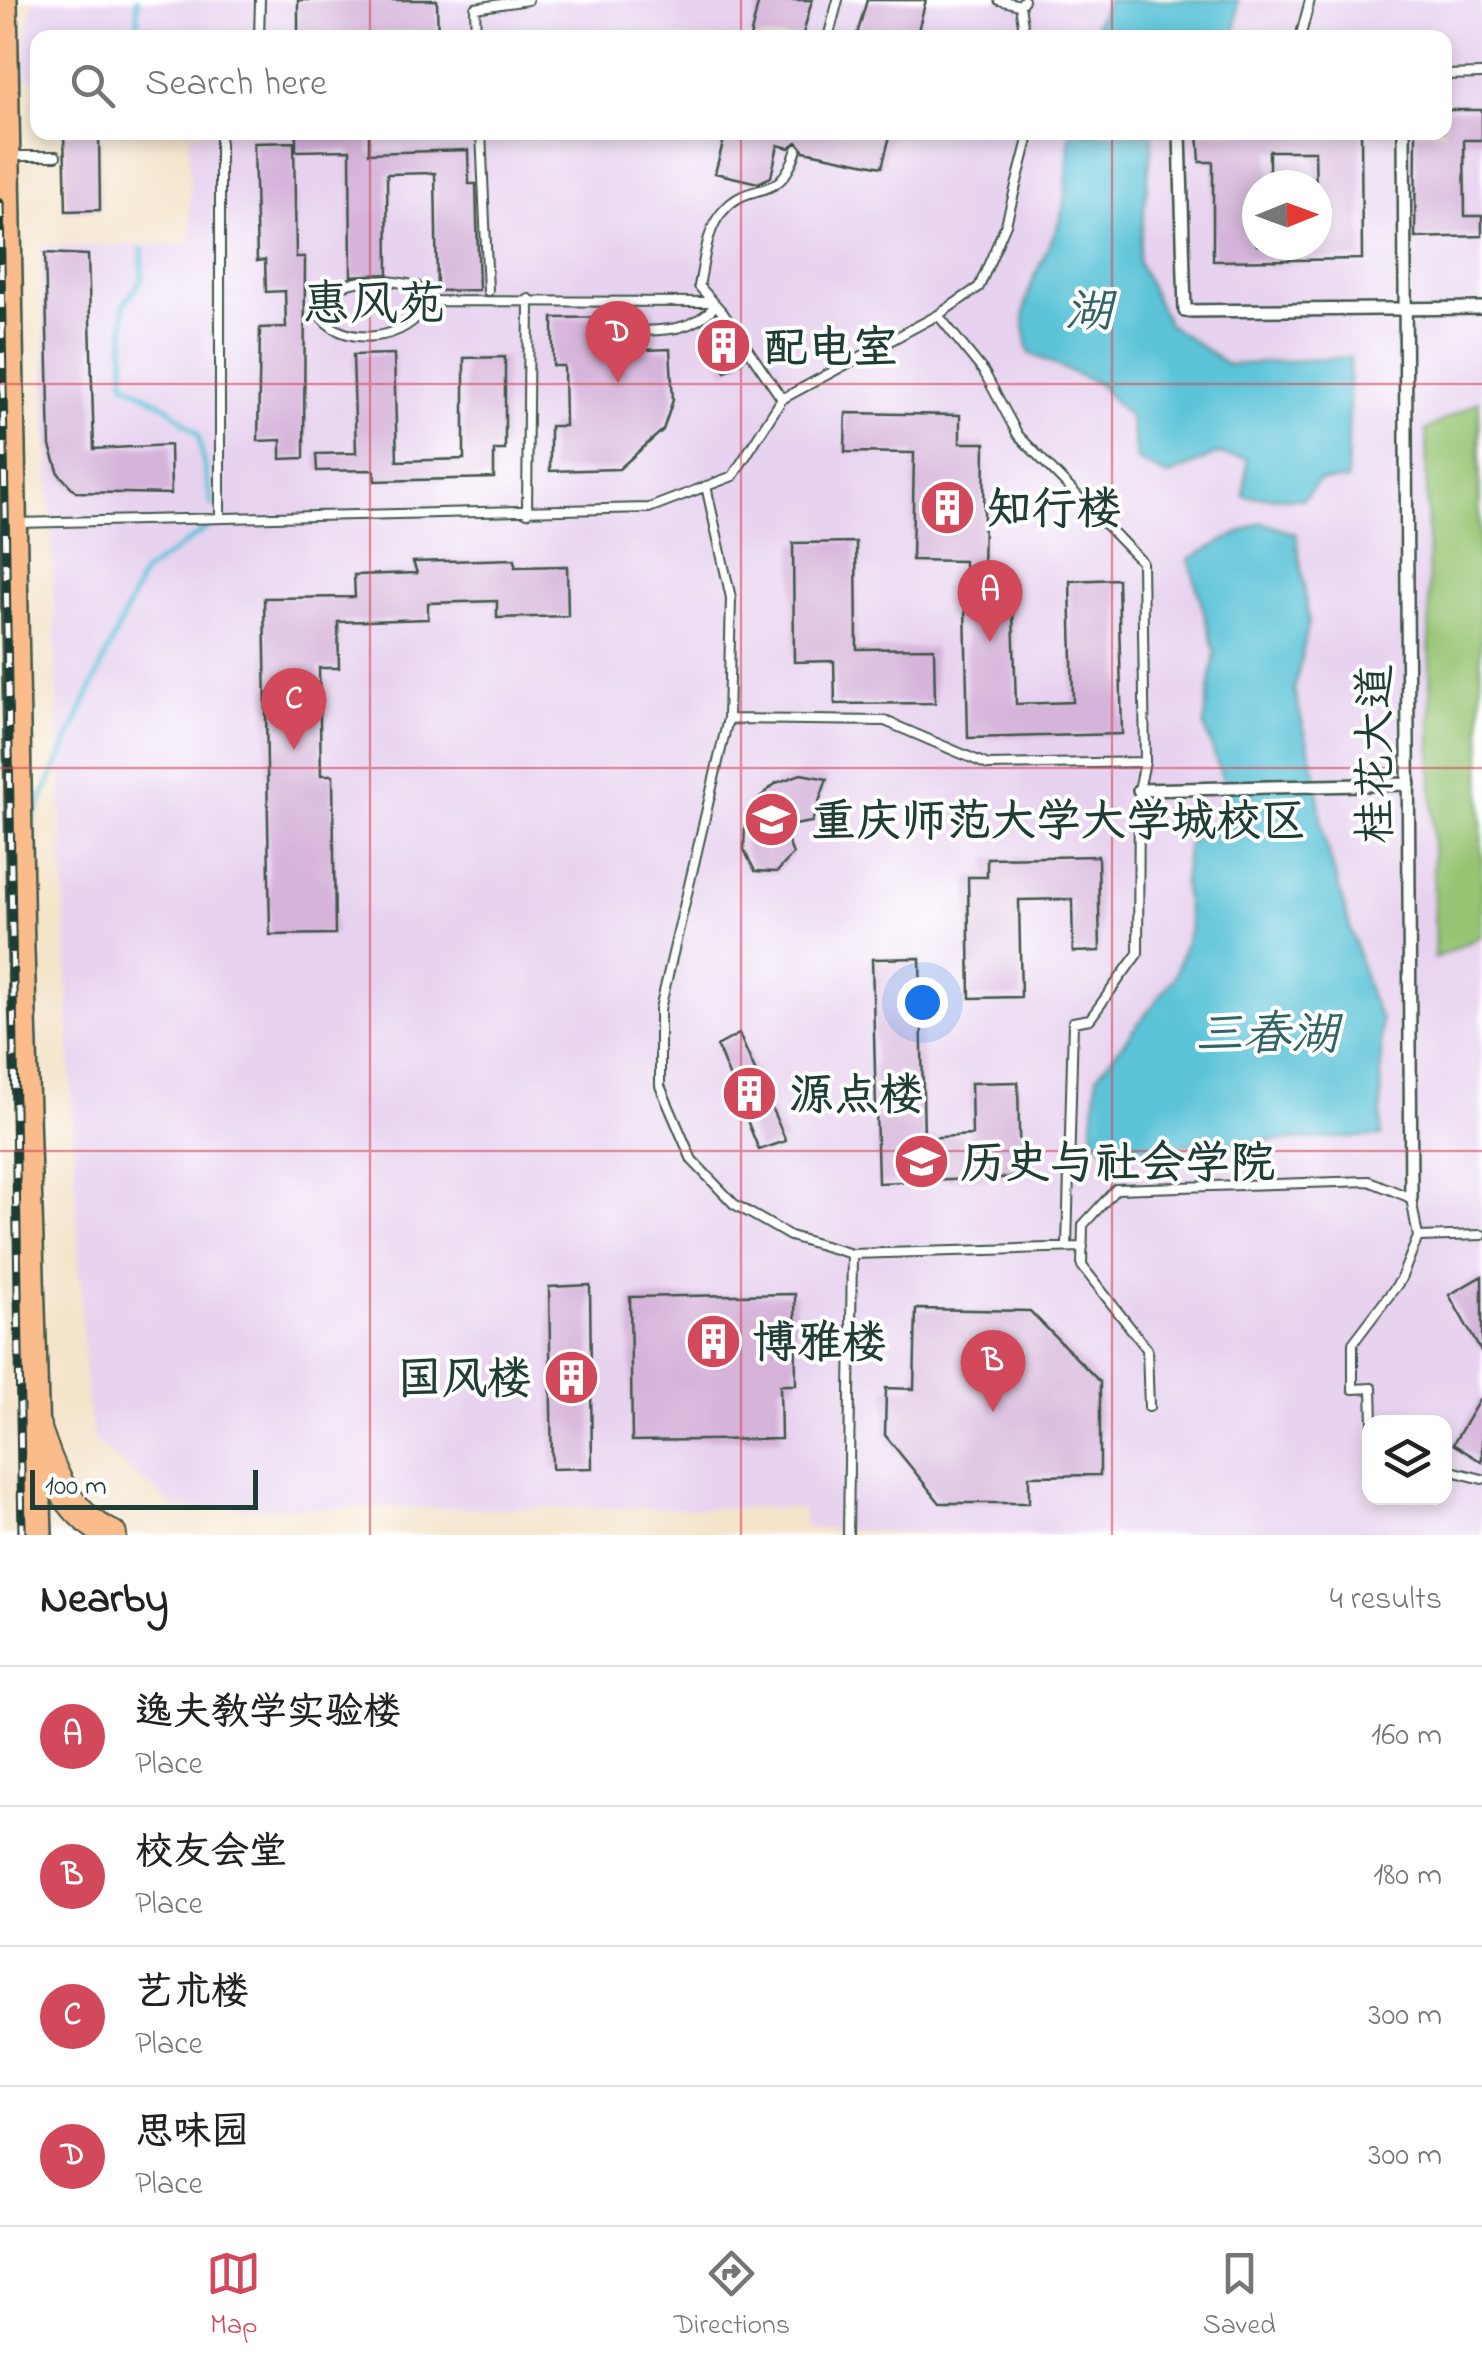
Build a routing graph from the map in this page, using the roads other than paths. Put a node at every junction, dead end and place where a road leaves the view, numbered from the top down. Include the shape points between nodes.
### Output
1 (260, 0) edge
2 (528, 0) edge
3 (838, 0) edge
4 (1000, 0) edge
5 (1310, 0) edge
6 (1020, 2) edge
7 (10, 7) edge
8 (259, 30) edge
9 (476, 30) edge
10 (830, 30) edge
11 (1024, 30) edge
12 (1302, 30) edge
13 (1482, 74) edge
14 (1452, 75) edge
15 (220, 140) edge
16 (480, 140) edge
17 (1028, 140) edge
18 (1180, 140) edge
19 (1404, 140) edge
20 (797, 149) dead end
21 (7, 156) junction
22 (56, 156) dead end
23 (488, 290) dead end
24 (426, 300) junction
25 (529, 300) junction
26 (712, 304) junction
27 (1482, 308) edge
28 (1406, 310) junction
29 (938, 315) junction
30 (624, 331) dead end
31 (782, 399) junction
32 (706, 486) junction
33 (527, 512) junction
34 (220, 517) junction
35 (14, 523) junction
36 (728, 719) junction
37 (1145, 762) junction
38 (1409, 784) junction
39 (1138, 790) junction
40 (26, 1117) junction
41 (0, 1118) edge
42 (1411, 1198) junction
43 (1482, 1236) edge
44 (1418, 1237) junction
45 (1083, 1247) junction
46 (1067, 1248) junction
47 (852, 1254) junction
48 (1149, 1408) dead end
49 (1373, 1415) edge
50 (36, 1426) junction
51 (1452, 1471) edge
52 (1482, 1479) edge
53 (39, 1535) edge
54 (112, 1535) edge
55 (848, 1535) edge

1 - 8 lane
2 - 9 lane via 475,8
3 - 10 lane
4 - 6 lane
5 - 12 lane
6 - 11 lane
7 - 21 main road
13 - 14 lane
15 - 34 lane
16 - 23 lane
17 - 29 lane via 1006,224 979,287
18 - 28 street via 1185,311
19 - 28 street, 桂花大道
20 - 26 lane via 790,172 774,188 722,211 699,286
21 - 22 lane
21 - 35 main road
24 - 24 lane via 417,286 394,281 334,286 317,310 340,334 369,336 411,324
24 - 25 lane
25 - 26 lane
25 - 33 lane
26 - 30 lane via 702,320 684,329
26 - 31 lane
27 - 28 street
28 - 38 street, 桂花大道
29 - 31 lane
29 - 37 lane via 984,372 1018,435 1142,562
31 - 32 lane via 733,476
32 - 33 lane via 649,508
32 - 36 lane via 732,598
33 - 34 lane
34 - 35 lane
35 - 40 main road
36 - 37 lane via 885,722 988,765
36 - 47 lane via 660,1008 660,1086 692,1160 734,1204 790,1236
37 - 39 lane
38 - 39 street
38 - 42 street, 桂花大道
39 - 46 lane via 1138,953 1090,1019 1072,1022
40 - 41 main road
40 - 50 main road
42 - 44 lane
42 - 45 lane via 1368,1181 1116,1189 1083,1225
43 - 44 lane
44 - 49 lane via 1400,1281 1352,1343 1353,1389 1372,1388
45 - 46 lane
45 - 48 lane via 1082,1266 1147,1349
46 - 47 lane
47 - 55 lane
50 - 53 main road
50 - 54 highway via 64,1494
51 - 52 lane

